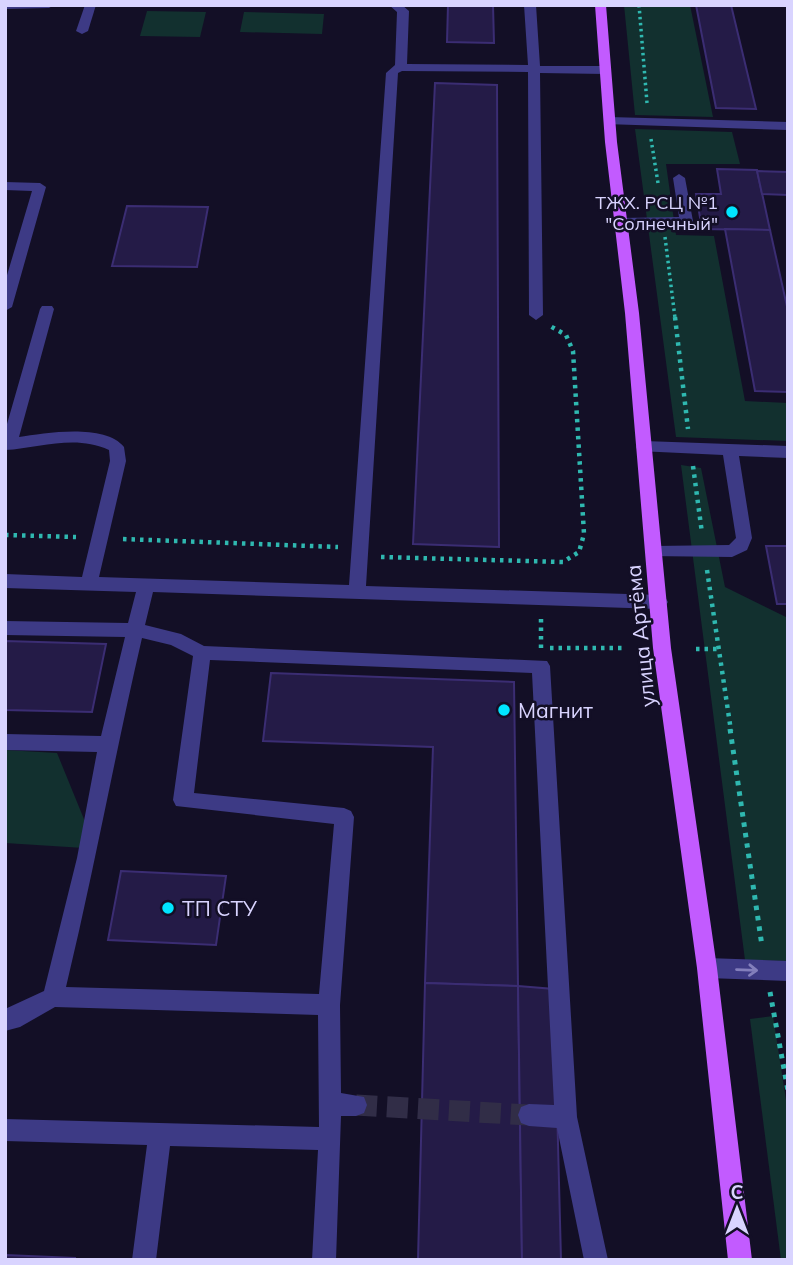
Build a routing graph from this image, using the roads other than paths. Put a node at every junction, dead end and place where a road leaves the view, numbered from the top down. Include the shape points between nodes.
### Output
1 (50, 5) edge
2 (91, 5) edge
3 (394, 5) edge
4 (530, 5) edge
5 (600, 5) edge
6 (5, 6) edge
7 (82, 31) dead end
8 (401, 67) junction
9 (534, 69) junction
10 (605, 70) junction
11 (609, 121) junction
12 (788, 126) edge
13 (680, 178) dead end
14 (5, 186) edge
15 (621, 222) junction
16 (5, 307) edge
17 (47, 309) dead end
18 (536, 315) dead end
19 (7, 445) edge
20 (644, 447) junction
21 (730, 451) junction
22 (788, 452) edge
23 (654, 552) junction
24 (5, 581) edge
25 (89, 584) junction
26 (146, 586) junction
27 (358, 592) junction
28 (659, 602) junction
29 (5, 628) edge
30 (137, 631) junction
31 (202, 653) junction
32 (5, 742) edge
33 (108, 744) junction
34 (707, 968) junction
35 (788, 971) edge
36 (53, 998) junction
37 (329, 1004) junction
38 (5, 1020) edge
39 (331, 1104) junction
40 (356, 1105) tunnel mouth
41 (530, 1115) tunnel mouth
42 (566, 1117) junction
43 (5, 1130) edge
44 (160, 1134) junction
45 (330, 1139) junction
46 (144, 1260) edge
47 (324, 1260) edge
48 (596, 1260) edge
49 (740, 1260) edge

1 - 6 street
2 - 7 street
3 - 8 street via 403,11
4 - 9 street
5 - 10 main road, улица Артёма
8 - 9 street
8 - 27 street via 392,73
9 - 10 street
9 - 18 street
10 - 11 main road, улица Артёма
11 - 12 street
11 - 15 main road, улица Артёма
13 - 15 street via 686,222
14 - 16 street via 40,187
15 - 20 main road, улица Артёма
17 - 19 street
19 - 25 street via 41,439 102,439 116,447 118,461
20 - 21 street
20 - 23 main road, улица Артёма
21 - 22 street
21 - 23 street via 744,538 741,546 732,551
23 - 28 main road, улица Артёма
24 - 25 street
25 - 26 street
26 - 27 street
26 - 30 street
27 - 28 street
28 - 34 main road, улица Артёма
29 - 30 street
30 - 31 street via 175,639
30 - 33 street
31 - 37 street via 183,800 344,817
31 - 42 street via 541,657
32 - 33 street
33 - 36 street via 87,858
34 -> 35 street
34 - 49 main road, улица Артёма
36 - 37 street
36 - 38 street
37 - 39 street
39 - 40 street
39 - 45 street
41 - 42 street
42 - 48 street
43 - 44 street
44 - 45 street
44 - 46 street
45 - 47 street

